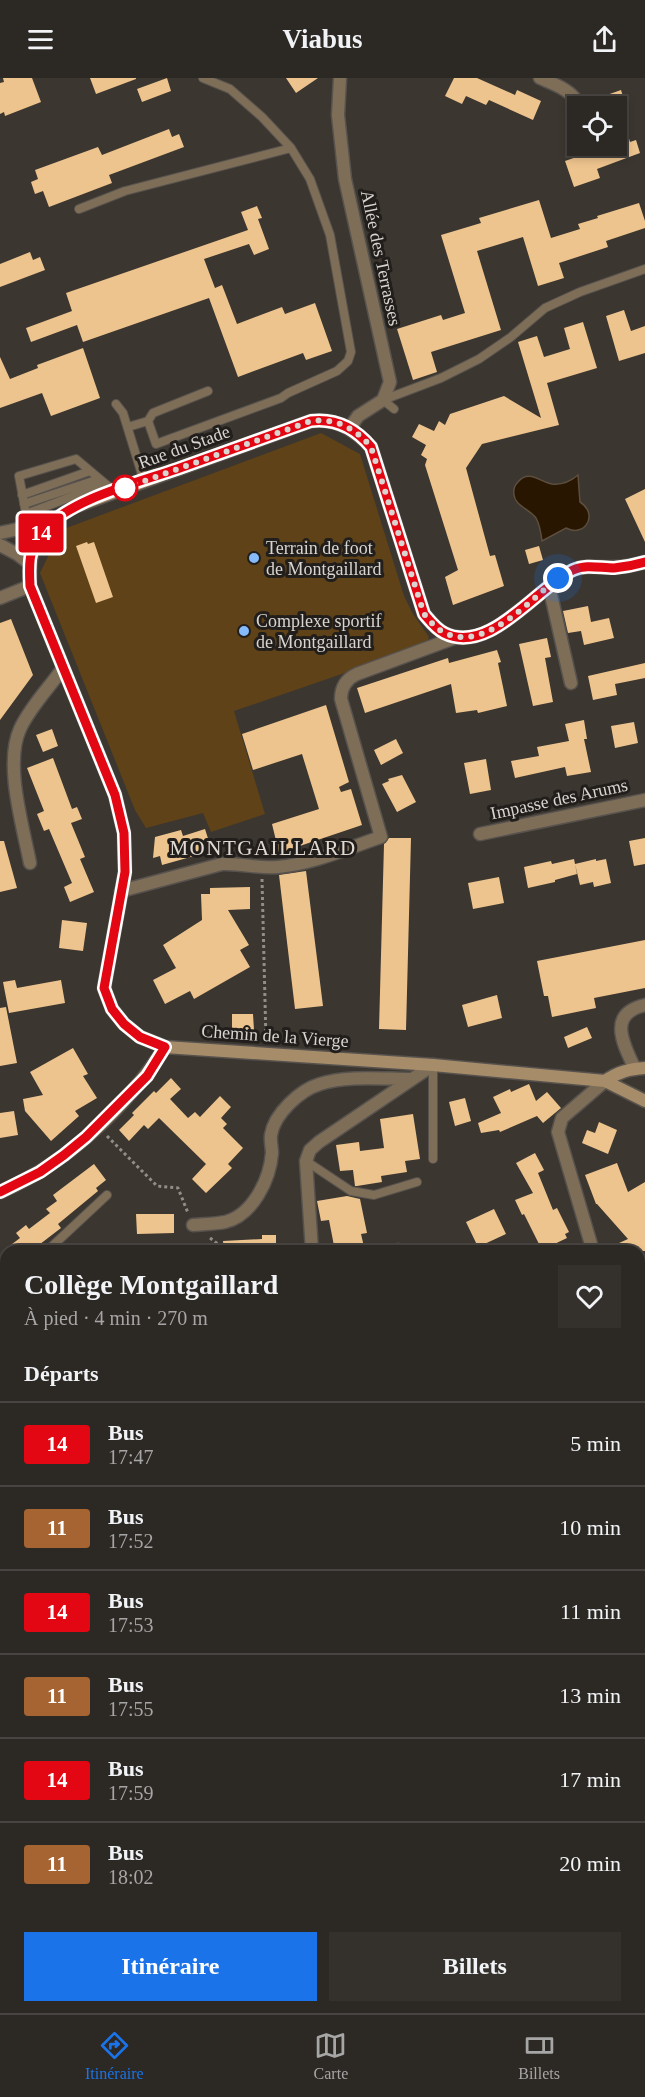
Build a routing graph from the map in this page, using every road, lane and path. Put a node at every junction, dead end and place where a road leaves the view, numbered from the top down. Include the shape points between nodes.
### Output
1 (203, 78) edge
2 (340, 78) edge
3 (540, 78) edge
4 (573, 96) edge
5 (291, 148) junction
6 (79, 209) dead end
7 (645, 269) edge
8 (208, 392) dead end
9 (383, 400) junction
10 (116, 404) dead end
11 (394, 409) dead end
12 (148, 421) junction
13 (128, 427) junction
14 (350, 428) junction
15 (90, 471) junction
16 (144, 481) junction
17 (106, 485) junction
18 (22, 495) junction
19 (24, 504) junction
20 (26, 514) junction
21 (52, 522) junction
22 (29, 527) junction
23 (0, 533) edge
24 (0, 545) edge
25 (32, 548) junction
26 (29, 562) junction
27 (645, 562) edge
28 (30, 586) junction
29 (549, 586) junction
30 (0, 597) edge
31 (457, 637) junction
32 (63, 668) junction
33 (571, 683) dead end
34 (645, 800) edge
35 (480, 834) dead end
36 (30, 863) dead end
37 (261, 866) junction
38 (121, 891) junction
39 (645, 1005) edge
40 (165, 1047) junction
41 (267, 1054) junction
42 (433, 1065) junction
43 (640, 1068) edge
44 (412, 1079) junction
45 (605, 1082) junction
46 (645, 1101) edge
47 (97, 1126) junction
48 (433, 1159) dead end
49 (306, 1161) junction
50 (417, 1182) dead end
51 (0, 1192) edge
52 (107, 1195) dead end
53 (193, 1225) joint
54 (53, 1245) edge
55 (312, 1245) edge
56 (591, 1245) edge

1 - 5 lane via 230,89
2 - 9 street, Allée des Terrasses via 338,115 345,179 390,382
3 - 4 street
5 - 6 lane via 125,191
5 - 12 lane via 310,179 330,235 351,352 348,362 281,398 156,444
7 - 9 lane via 545,308 479,359
8 - 12 lane via 153,413
9 - 11 lane
9 - 14 street via 358,416
10 - 13 lane
12 - 13 lane
13 - 16 lane
14 - 16 street, Rue du Stade via 325,419 311,421
14 - 31 street, Rue du Stade via 371,447 376,459 424,614 443,633
15 - 17 lane
15 - 18 lane
15 - 18 lane via 76,459 19,476
16 - 17 street, Rue du Stade
17 - 19 lane
17 - 20 lane
17 - 21 street, Rue du Stade
18 - 19 lane
19 - 20 lane
20 - 22 lane
21 - 22 street
21 - 25 street, Rue du Stade
22 - 23 street
22 - 25 lane
24 - 26 street
25 - 26 street, Rue du Stade
26 - 28 street, Rue du Stade
27 - 29 street via 611,568 579,567
28 - 30 street
28 - 32 street, Rue du Stade
29 - 31 street via 489,631 472,638
29 - 33 street
31 - 37 street via 357,674 341,691 381,837 297,865
32 - 36 street via 23,722 16,739 15,782
32 - 38 street, Rue du Stade via 115,795 124,833 125,872
34 - 35 street, Impasse des Arums
37 - 38 street via 222,864
37 - 41 path
38 - 40 street, Rue du Stade via 104,988 112,1009 124,1024 140,1037
39 - 43 street via 628,1013 621,1024 620,1038
40 - 41 street, Chemin de la Vierge
40 - 47 street via 147,1076
41 - 42 street, Chemin de la Vierge
42 - 44 street
42 - 45 street, Chemin de la Vierge
42 - 48 lane
43 - 45 street via 615,1074
44 - 49 street via 319,1142
44 - 53 street via 335,1080 318,1084 295,1099 277,1119 266,1178 253,1203 226,1222
45 - 46 street
45 - 56 street via 562,1118 558,1132
47 - 51 street via 40,1172
47 - 53 path via 157,1186 178,1188
49 - 50 lane via 351,1191 374,1195
49 - 55 street
52 - 54 lane

